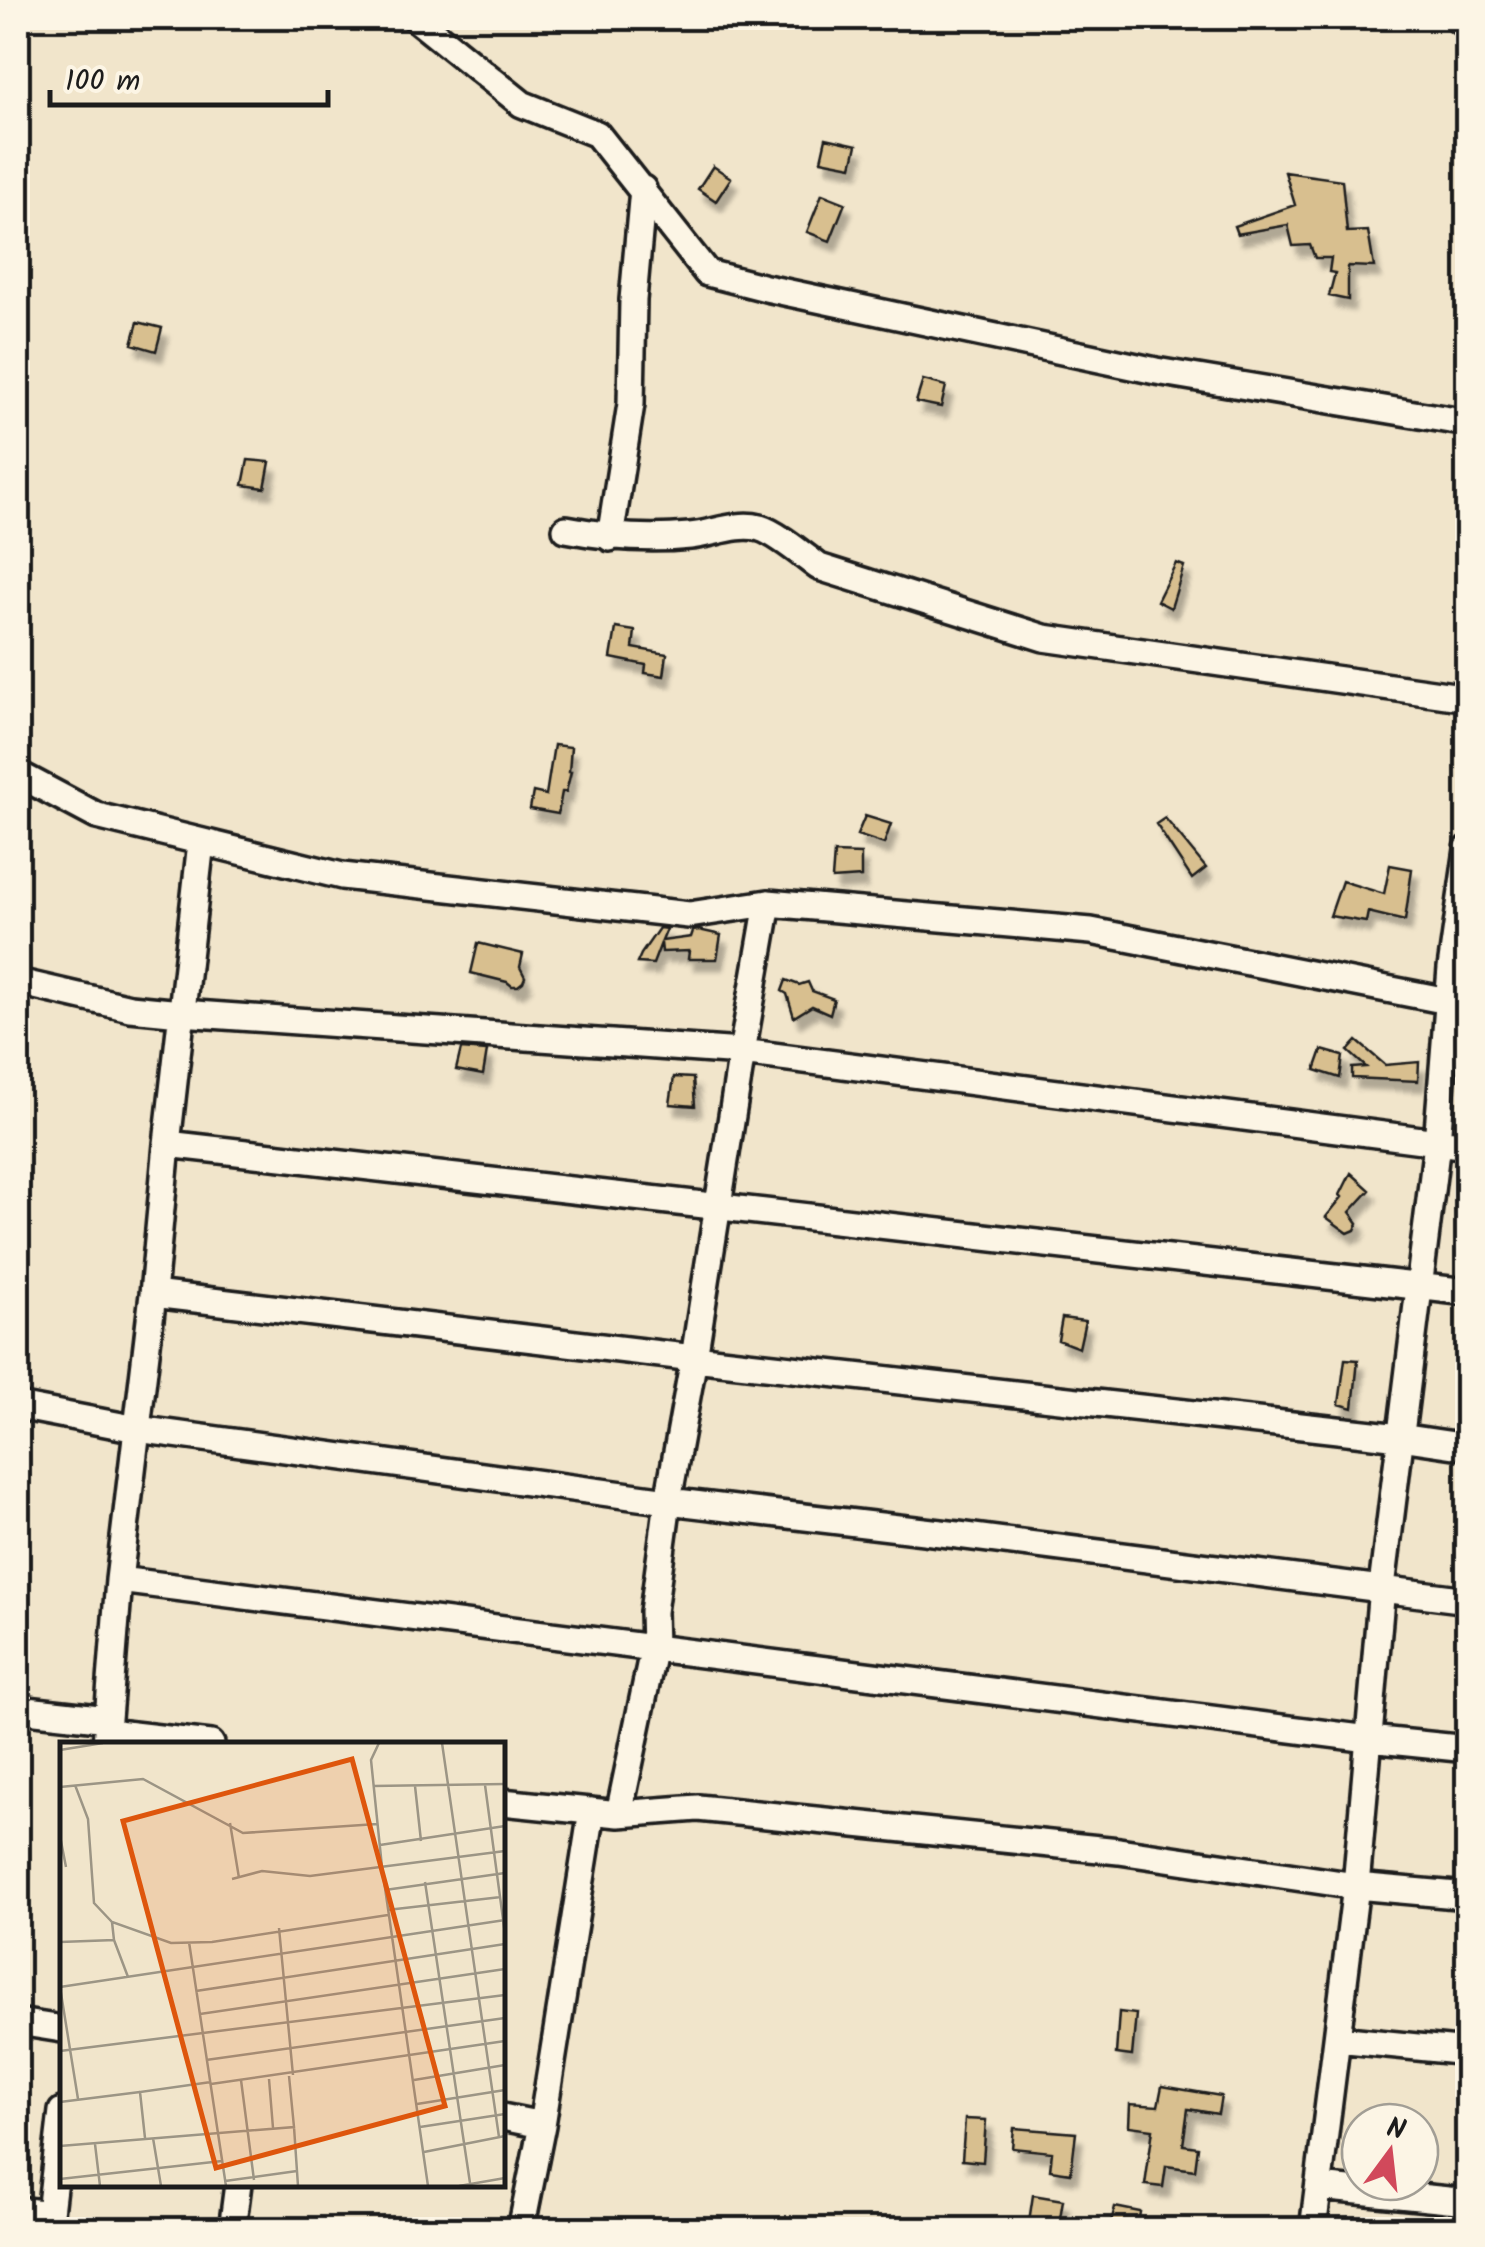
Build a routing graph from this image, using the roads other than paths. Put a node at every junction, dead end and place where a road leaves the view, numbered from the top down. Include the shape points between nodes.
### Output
1 (415, 18) edge
2 (643, 190) junction
3 (1468, 423) edge
4 (566, 530) dead end
5 (610, 538) junction
6 (1468, 698) edge
7 (18, 774) edge
8 (201, 842) junction
9 (1468, 848) edge
10 (768, 902) junction
11 (1459, 970) edge
12 (18, 982) edge
13 (1448, 1001) junction
14 (182, 1013) junction
15 (742, 1052) junction
16 (1437, 1143) junction
17 (166, 1144) junction
18 (1468, 1146) edge
19 (719, 1208) junction
20 (1419, 1287) junction
21 (1468, 1292) edge
22 (153, 1294) junction
23 (694, 1358) junction
24 (18, 1406) edge
25 (137, 1429) junction
26 (1400, 1437) junction
27 (1468, 1447) edge
28 (668, 1501) junction
29 (119, 1580) junction
30 (1382, 1587) junction
31 (1468, 1600) edge
32 (654, 1646) junction
33 (18, 1708) edge
34 (107, 1732) edge
35 (1369, 1740) junction
36 (194, 1742) edge
37 (1468, 1749) edge
38 (505, 1802) edge
39 (592, 1811) junction
40 (619, 1814) junction
41 (1356, 1886) junction
42 (1468, 1896) edge
43 (18, 2022) edge
44 (60, 2030) edge
45 (1337, 2039) junction
46 (1468, 2052) edge
47 (505, 2118) edge
48 (542, 2125) junction
49 (60, 2128) edge
50 (238, 2187) edge
51 (1319, 2188) junction
52 (1468, 2202) edge
53 (18, 2210) edge
54 (49, 2222) edge
55 (232, 2230) edge
56 (521, 2230) edge
57 (1314, 2230) edge

1 - 2 street via 522,104 597,134
2 - 3 street via 707,272 1156,370
2 - 5 street via 631,404
4 - 5 street
5 - 6 street via 760,528 818,567 1044,638
7 - 8 street via 97,816
8 - 10 street via 342,876 689,915
8 - 14 street
9 - 11 street
10 - 13 street via 1092,931
10 - 15 street
11 - 13 street
12 - 14 street
13 - 16 street
14 - 15 street
14 - 17 street
15 - 16 street
15 - 19 street
16 - 18 street
16 - 20 street
17 - 19 street
17 - 22 street
19 - 20 street
19 - 23 street
20 - 21 street
20 - 26 street
22 - 23 street
22 - 25 street
23 - 26 street
23 - 28 street
24 - 25 street
25 - 28 street
25 - 29 street
26 - 27 street
26 - 30 street
28 - 30 street
28 - 32 street
29 - 32 street
29 - 34 street
30 - 31 street
30 - 35 street
32 - 35 street
32 - 40 street
33 - 34 street
34 - 36 street
35 - 37 street
35 - 41 street
38 - 39 street
39 - 40 street
39 - 48 street
40 - 41 street via 698,1808 1120,1851
41 - 42 street
41 - 45 street
43 - 44 street
45 - 46 street
45 - 51 street
47 - 48 street
48 - 56 street
49 - 54 street
50 - 55 street
51 - 52 street
51 - 57 street
53 - 54 street

